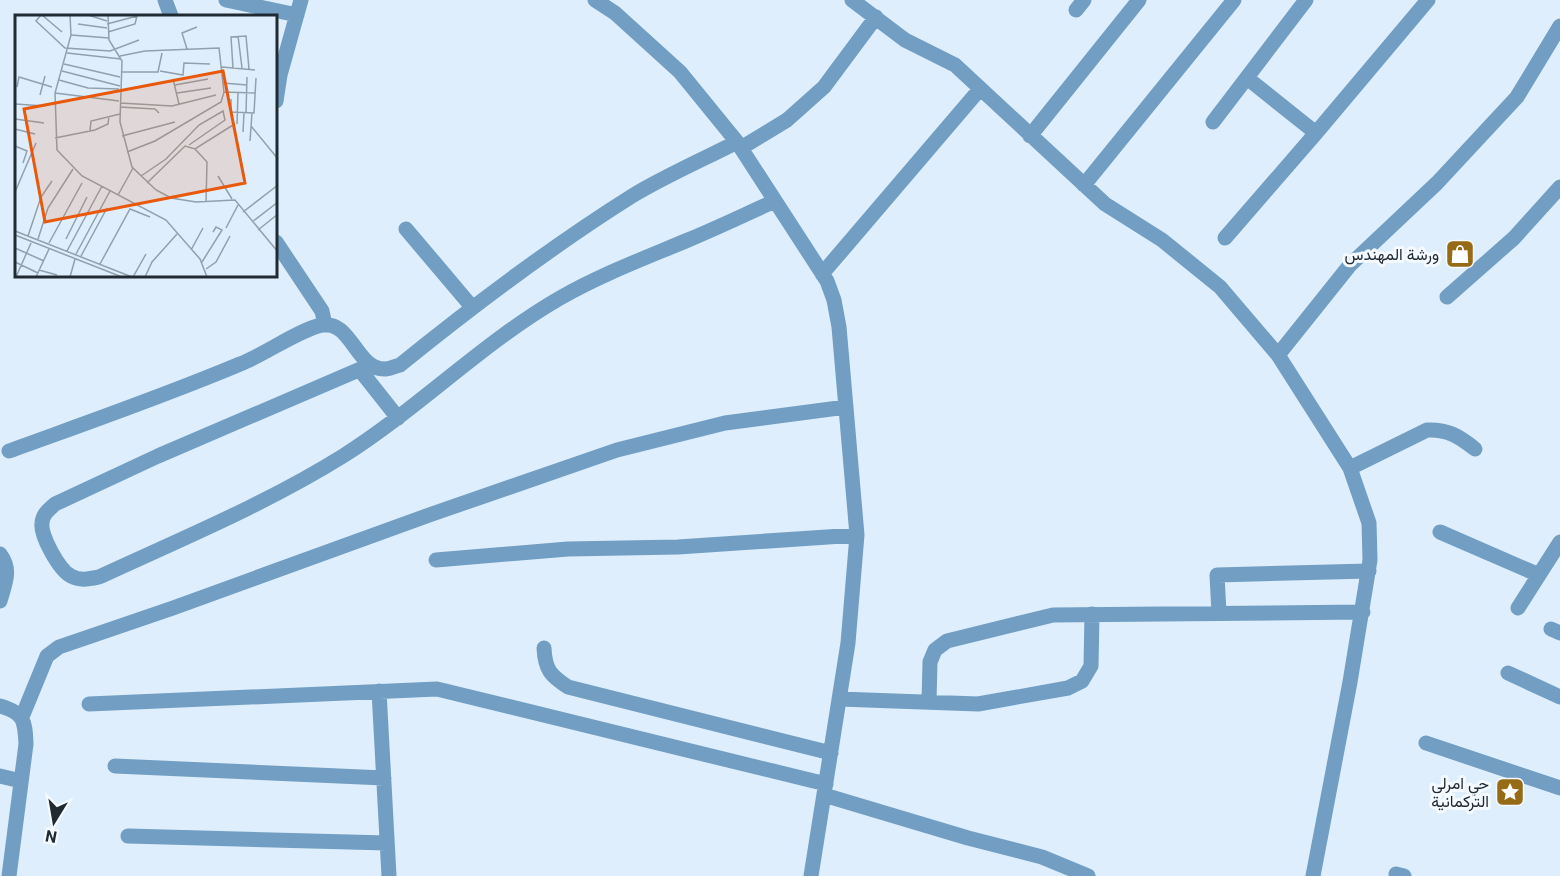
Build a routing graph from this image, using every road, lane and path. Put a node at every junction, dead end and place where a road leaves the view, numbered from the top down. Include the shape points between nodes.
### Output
1 (165, 0) edge
2 (226, 0) edge
3 (301, 0) edge
4 (595, 0) edge
5 (852, 0) edge
6 (1139, 0) edge
7 (1234, 0) edge
8 (1306, 0) edge
9 (1428, 0) edge
10 (171, 15) edge
11 (297, 15) junction
12 (876, 17) junction
13 (1560, 26) edge
14 (1247, 78) junction
15 (278, 88) edge
16 (980, 89) junction
17 (1213, 122) dead end
18 (1316, 133) junction
19 (1030, 136) junction
20 (739, 145) junction
21 (1084, 185) junction
22 (1560, 187) edge
23 (775, 201) junction
24 (406, 229) dead end
25 (1225, 238) dead end
26 (278, 245) edge
27 (822, 274) junction
28 (1447, 297) dead end
29 (472, 307) junction
30 (325, 325) junction
31 (1278, 355) junction
32 (365, 368) junction
33 (846, 407) junction
34 (398, 418) junction
35 (1474, 449) dead end
36 (9, 452) dead end
37 (1350, 468) junction
38 (1440, 532) dead end
39 (857, 535) junction
40 (1560, 542) edge
41 (0, 554) edge
42 (436, 560) dead end
43 (1369, 571) junction
44 (1539, 575) junction
45 (0, 601) edge
46 (1518, 608) dead end
47 (1363, 612) junction
48 (1219, 613) junction
49 (1092, 614) junction
50 (544, 648) dead end
51 (1508, 673) dead end
52 (378, 691) junction
53 (1560, 697) edge
54 (839, 699) junction
55 (929, 701) junction
56 (89, 704) dead end
57 (0, 706) edge
58 (22, 717) junction
59 (1426, 743) dead end
60 (831, 753) junction
61 (115, 766) dead end
62 (0, 776) edge
63 (384, 778) junction
64 (21, 781) junction
65 (1560, 788) edge
66 (825, 789) junction
67 (128, 836) dead end
68 (387, 843) junction
69 (9, 876) edge
70 (389, 876) edge
71 (811, 876) edge
72 (1088, 876) edge
73 (1313, 876) edge

1 - 10 street
2 - 11 street
3 - 11 street
4 - 20 street via 615,12 680,72
5 - 12 street
6 - 19 street
7 - 21 street
8 - 14 street
9 - 18 street
11 - 15 street
12 - 16 street via 905,40 955,65
12 - 20 street via 824,87 787,120
13 - 31 street via 1517,97 1437,183 1350,265
14 - 17 street
14 - 18 street
16 - 19 street
16 - 27 street
18 - 25 street
19 - 21 street
20 - 23 street
20 - 29 street via 634,195
21 - 31 street via 1220,287
22 - 28 street via 1514,238
23 - 27 street
23 - 34 street via 560,297 502,334
24 - 29 street
26 - 30 street via 322,310
27 - 33 street via 834,300 839,327
29 - 32 street via 400,365
30 - 32 street via 339,328
30 - 36 street via 185,387
31 - 37 street
32 - 34 street
32 - 34 street via 55,504 45,513 41,524 62,570 72,577 99,577 260,501 342,456
33 - 39 street
33 - 58 street via 725,423 617,450 59,646 47,656
35 - 37 street via 1458,435 1427,430
37 - 43 street via 1369,523
38 - 44 street
39 - 42 street via 678,547 568,549
39 - 54 street
40 - 44 street
41 - 45 street via 7,563 8,574
43 - 47 street
43 - 48 street via 1217,575
44 - 46 street
47 - 48 street
47 - 73 street
48 - 49 street
49 - 55 street via 1053,615 947,641 935,650 930,662
49 - 55 street via 1091,666 1082,681 1068,688 978,704
50 - 60 street via 545,662 553,677 568,687
51 - 53 street
52 - 56 street
52 - 63 street
52 - 66 street via 437,688
54 - 55 street
54 - 60 street
57 - 58 street
58 - 64 street via 26,744
59 - 65 street
60 - 66 street
61 - 63 street
62 - 64 street
63 - 68 street
64 - 69 street
66 - 71 street
66 - 72 street via 968,838 1042,857
67 - 68 street
68 - 70 street

